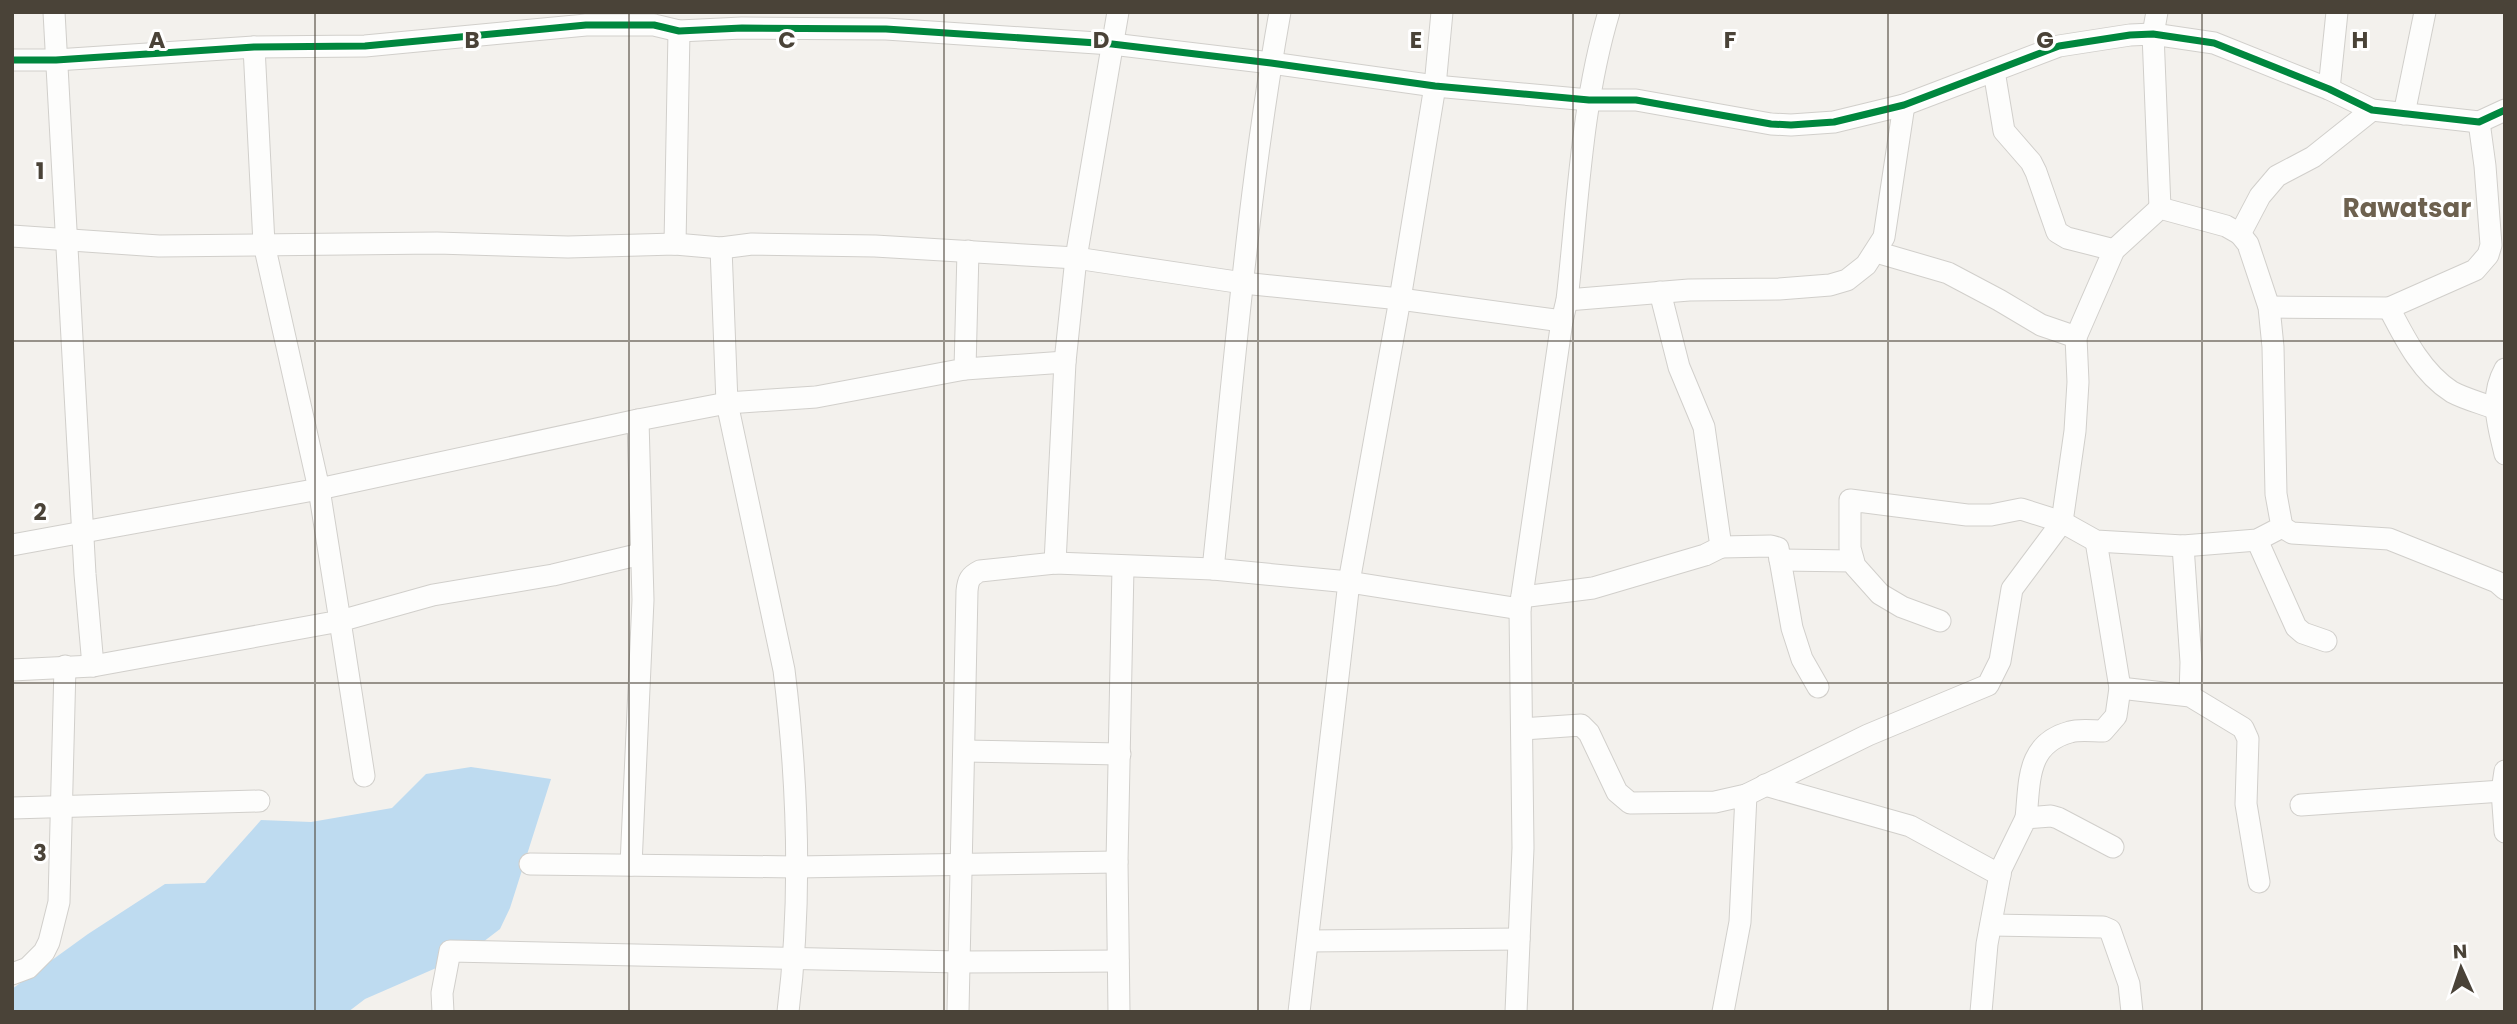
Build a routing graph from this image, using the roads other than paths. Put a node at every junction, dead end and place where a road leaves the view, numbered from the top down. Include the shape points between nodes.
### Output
1 (54, 12) edge
2 (1118, 12) edge
3 (1280, 12) edge
4 (1442, 12) edge
5 (1608, 12) edge
6 (2157, 12) edge
7 (2337, 12) edge
8 (2425, 12) edge
9 (654, 19) edge
10 (679, 31) junction
11 (2153, 34) junction
12 (1112, 44) junction
13 (254, 47) junction
14 (12, 60) edge
15 (56, 60) junction
16 (1271, 63) junction
17 (1994, 71) junction
18 (1435, 86) junction
19 (2329, 89) junction
20 (1589, 100) junction
21 (1904, 104) junction
22 (2372, 110) junction
23 (2505, 110) edge
24 (2404, 114) junction
25 (2479, 122) junction
26 (2160, 208) junction
27 (2240, 234) junction
28 (12, 236) edge
29 (67, 240) junction
30 (264, 244) junction
31 (675, 244) junction
32 (721, 248) junction
33 (2114, 250) junction
34 (968, 251) junction
35 (1876, 252) junction
36 (1076, 258) junction
37 (1243, 283) junction
38 (1660, 292) junction
39 (1400, 299) junction
40 (1567, 300) junction
41 (2269, 307) junction
42 (2389, 308) junction
43 (1562, 321) junction
44 (2076, 337) junction
45 (1065, 362) junction
46 (965, 369) junction
47 (2505, 369) edge
48 (727, 403) junction
49 (2494, 408) junction
50 (638, 420) junction
51 (2505, 454) edge
52 (319, 489) junction
53 (2062, 522) junction
54 (2282, 527) junction
55 (83, 534) junction
56 (2257, 540) junction
57 (2096, 541) junction
58 (12, 545) edge
59 (2183, 546) junction
60 (1721, 547) junction
61 (641, 554) junction
62 (1780, 560) junction
63 (1853, 561) junction
64 (1055, 563) junction
65 (1124, 566) junction
66 (1213, 569) junction
67 (1349, 582) junction
68 (2505, 589) edge
69 (1521, 603) junction
70 (340, 621) junction
71 (1940, 621) dead end
72 (2326, 641) dead end
73 (65, 666) junction
74 (93, 666) junction
75 (12, 670) edge
76 (1818, 687) dead end
77 (2120, 688) junction
78 (2190, 696) junction
79 (1522, 729) junction
80 (965, 751) junction
81 (1120, 754) junction
82 (364, 776) dead end
83 (2503, 781) edge
84 (1755, 790) junction
85 (259, 801) dead end
86 (62, 805) junction
87 (2301, 805) dead end
88 (12, 808) edge
89 (2026, 818) junction
90 (2505, 832) edge
91 (2113, 847) dead end
92 (1117, 862) junction
93 (530, 864) dead end
94 (961, 864) junction
95 (631, 865) junction
96 (796, 867) junction
97 (2000, 875) junction
98 (2259, 882) dead end
99 (1991, 925) junction
100 (1519, 939) junction
101 (1308, 941) junction
102 (795, 958) junction
103 (1118, 961) junction
104 (959, 962) junction
105 (12, 974) edge
106 (443, 1012) edge
107 (788, 1012) edge
108 (958, 1012) edge
109 (1119, 1012) edge
110 (1299, 1012) edge
111 (1516, 1012) edge
112 (1723, 1012) edge
113 (1981, 1012) edge
114 (2132, 1012) edge

1 - 15 street
2 - 12 street
3 - 16 street
4 - 18 street
5 - 20 street
6 - 11 street
7 - 19 street
8 - 24 street
9 - 10 street
9 - 13 street via 365,46
10 - 12 street via 886,29
10 - 31 street
11 - 17 street via 2059,46
11 - 19 street via 2214,43
11 - 26 street
12 - 16 street
12 - 36 street
13 - 15 street
13 - 30 street
14 - 15 street
15 - 29 street
16 - 18 street
16 - 37 street
17 - 21 street
17 - 33 street via 2004,131 2036,172 2057,232
18 - 20 street
18 - 39 street
19 - 22 street
20 - 21 street via 1636,100 1791,125 1834,122
20 - 40 street
21 - 35 street via 1884,237
22 - 24 street
22 - 27 street via 2313,157 2277,176 2260,196
23 - 25 street
24 - 25 street
25 - 42 street via 2491,245 2488,256 2475,270
26 - 27 street
26 - 33 street
27 - 41 street via 2248,244
28 - 29 street
29 - 30 street via 135,245
29 - 55 street
30 - 31 street
30 - 52 street
31 - 32 street
32 - 34 street via 752,244
32 - 48 street
33 - 44 street
34 - 36 street
34 - 46 street
35 - 38 street via 1847,280 1830,285
35 - 44 street via 1948,273 2040,325
36 - 37 street
36 - 45 street
37 - 39 street
37 - 66 street
38 - 40 street
38 - 60 street via 1679,367 1704,427
39 - 43 street
39 - 67 street
40 - 43 street
41 - 42 street
41 - 54 street via 2276,494
42 - 49 street via 2430,375 2455,394
43 - 69 street
44 - 53 street via 2075,431
45 - 46 street
45 - 64 street
46 - 48 street via 816,397
47 - 49 street
48 - 50 street
48 - 96 street via 784,670
49 - 51 street
50 - 52 street
50 - 61 street
52 - 55 street
52 - 70 street
53 - 57 street
53 - 63 street via 2021,509 1967,515 1852,499
53 - 84 street via 2012,589 2000,661 1988,685 1886,727
54 - 56 street
54 - 68 street via 2292,533 2389,539
55 - 58 street
55 - 74 street
56 - 59 street
56 - 72 street via 2296,627
57 - 59 street
57 - 77 street
59 - 78 street
60 - 62 street via 1771,545 1778,548
60 - 69 street via 1593,588
61 - 70 street via 553,575 433,595
61 - 95 street
62 - 63 street
62 - 76 street via 1791,628
63 - 71 street via 1880,594
64 - 65 street
64 - 80 street via 980,571 968,580
65 - 66 street
65 - 81 street
66 - 67 street
67 - 69 street
67 - 101 street
69 - 79 street
70 - 74 street
70 - 82 street
73 - 74 street
73 - 75 street
73 - 86 street
77 - 78 street
77 - 89 street via 2116,716 2108,728 2071,731 2039,749 2031,768
78 - 98 street via 2238,723 2247,734 2246,804
79 - 84 street via 1581,725 1617,792 1630,803 1715,802
79 - 100 street
80 - 81 street
80 - 94 street
81 - 92 street
83 - 87 street
83 - 90 street
84 - 97 street via 1910,827
84 - 112 street via 1740,922
85 - 86 street
86 - 88 street
86 - 105 street via 59,902 49,942 37,961
89 - 91 street via 2058,818
89 - 97 street
92 - 94 street
92 - 103 street
93 - 95 street
94 - 96 street
94 - 104 street
95 - 96 street
96 - 102 street
97 - 99 street
99 - 113 street
99 - 114 street via 2110,930 2129,984
100 - 101 street
100 - 111 street
101 - 110 street
102 - 104 street
102 - 106 street via 450,951
102 - 107 street
103 - 104 street
103 - 109 street
104 - 108 street

